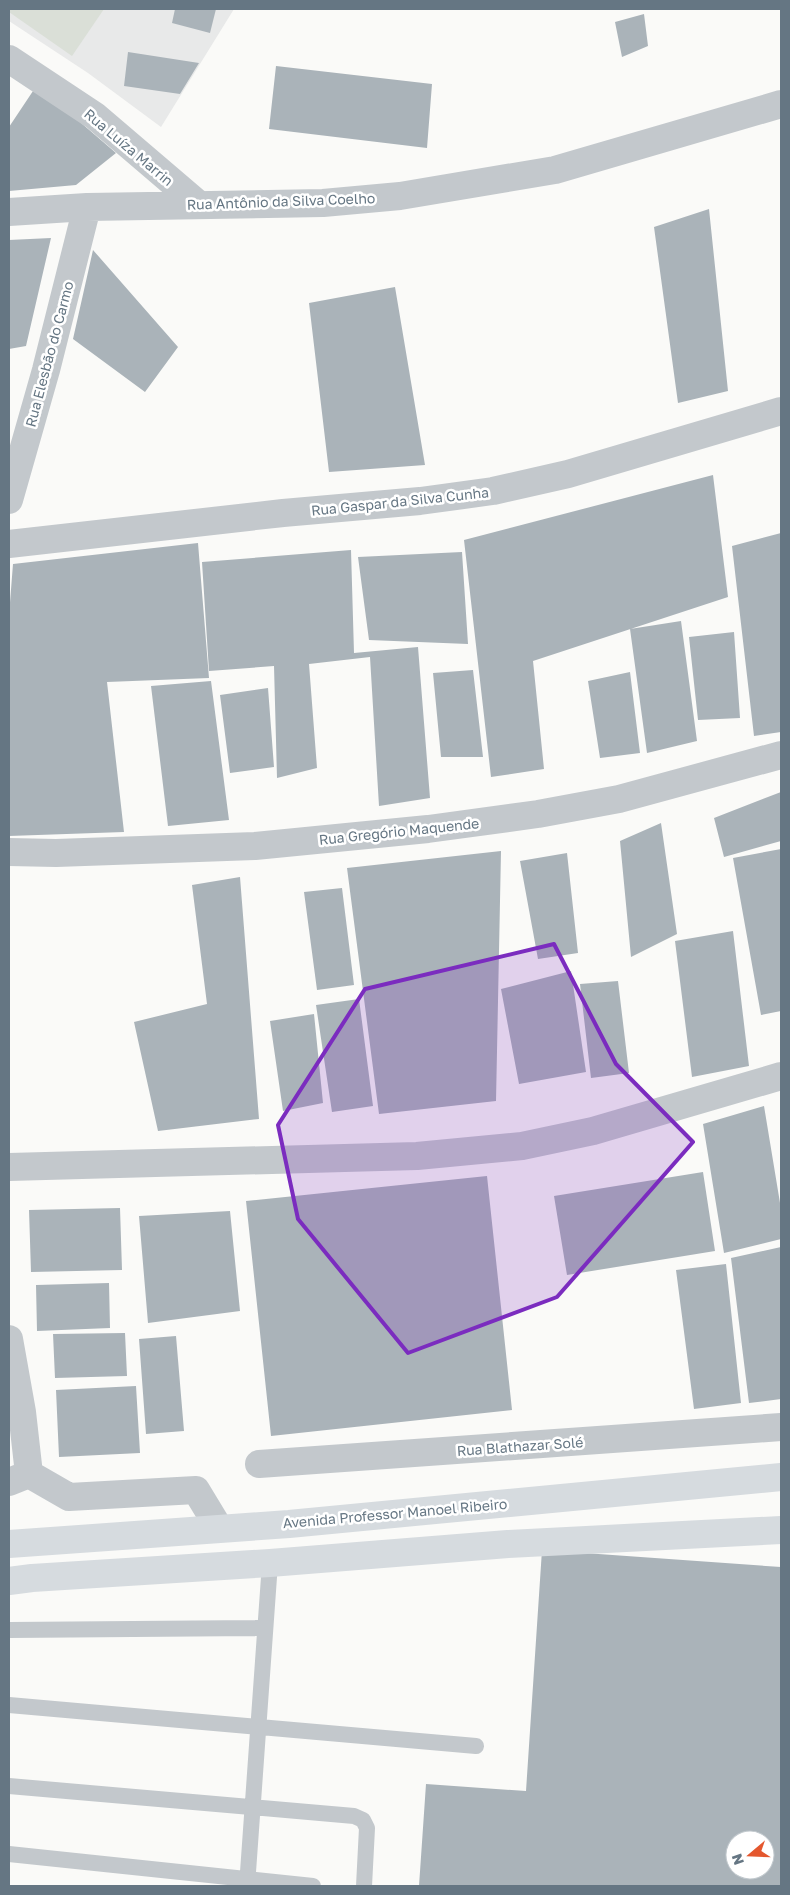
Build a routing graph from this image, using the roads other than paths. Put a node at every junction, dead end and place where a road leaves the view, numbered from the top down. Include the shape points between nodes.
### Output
1 (9, 59) edge
2 (781, 104) edge
3 (198, 204) junction
4 (87, 207) junction
5 (9, 212) edge
6 (781, 411) edge
7 (9, 500) edge
8 (9, 544) edge
9 (781, 755) edge
10 (9, 852) edge
11 (781, 1076) edge
12 (9, 1167) edge
13 (9, 1339) edge
14 (781, 1427) edge
15 (259, 1464) dead end
16 (781, 1477) edge
17 (19, 1478) edge
18 (219, 1528) junction
19 (781, 1530) edge
20 (9, 1544) edge
21 (270, 1563) junction
22 (9, 1581) edge
23 (264, 1628) junction
24 (9, 1630) edge
25 (9, 1705) edge
26 (258, 1726) junction
27 (476, 1746) dead end
28 (9, 1786) edge
29 (252, 1807) junction
30 (9, 1854) edge
31 (247, 1883) edge
32 (313, 1886) edge
33 (364, 1886) edge

1 - 3 street, Rua Luíza Marrin via 95,116
2 - 3 street, Rua Antônio da Silva Coelho via 555,170 488,183 323,203
3 - 4 street, Rua Antônio da Silva Coelho
4 - 5 street, Rua Antônio da Silva Coelho
4 - 7 street, Rua Elesbão do Carmo
6 - 8 street, Rua Gaspar da Silva Cunha via 568,474 493,491 420,502 273,514
9 - 10 street, Rua Gregório Maquende via 619,799 428,829 255,846
11 - 12 street via 593,1131 522,1146 417,1156
13 - 17 street via 22,1412
14 - 15 street, Rua Blathazar Solé
16 - 18 street, Avenida Professor Manoel Ribeiro
17 - 18 street via 69,1497 196,1490
18 - 20 street, Avenida Professor Manoel Ribeiro
19 - 21 street via 508,1544
21 - 22 street
21 - 23 lane
23 - 24 lane
23 - 26 lane
25 - 26 lane
26 - 27 lane
26 - 29 lane
28 - 29 lane
29 - 31 lane
29 - 33 lane via 342,1814 363,1820 367,1828
30 - 31 lane
31 - 32 lane

